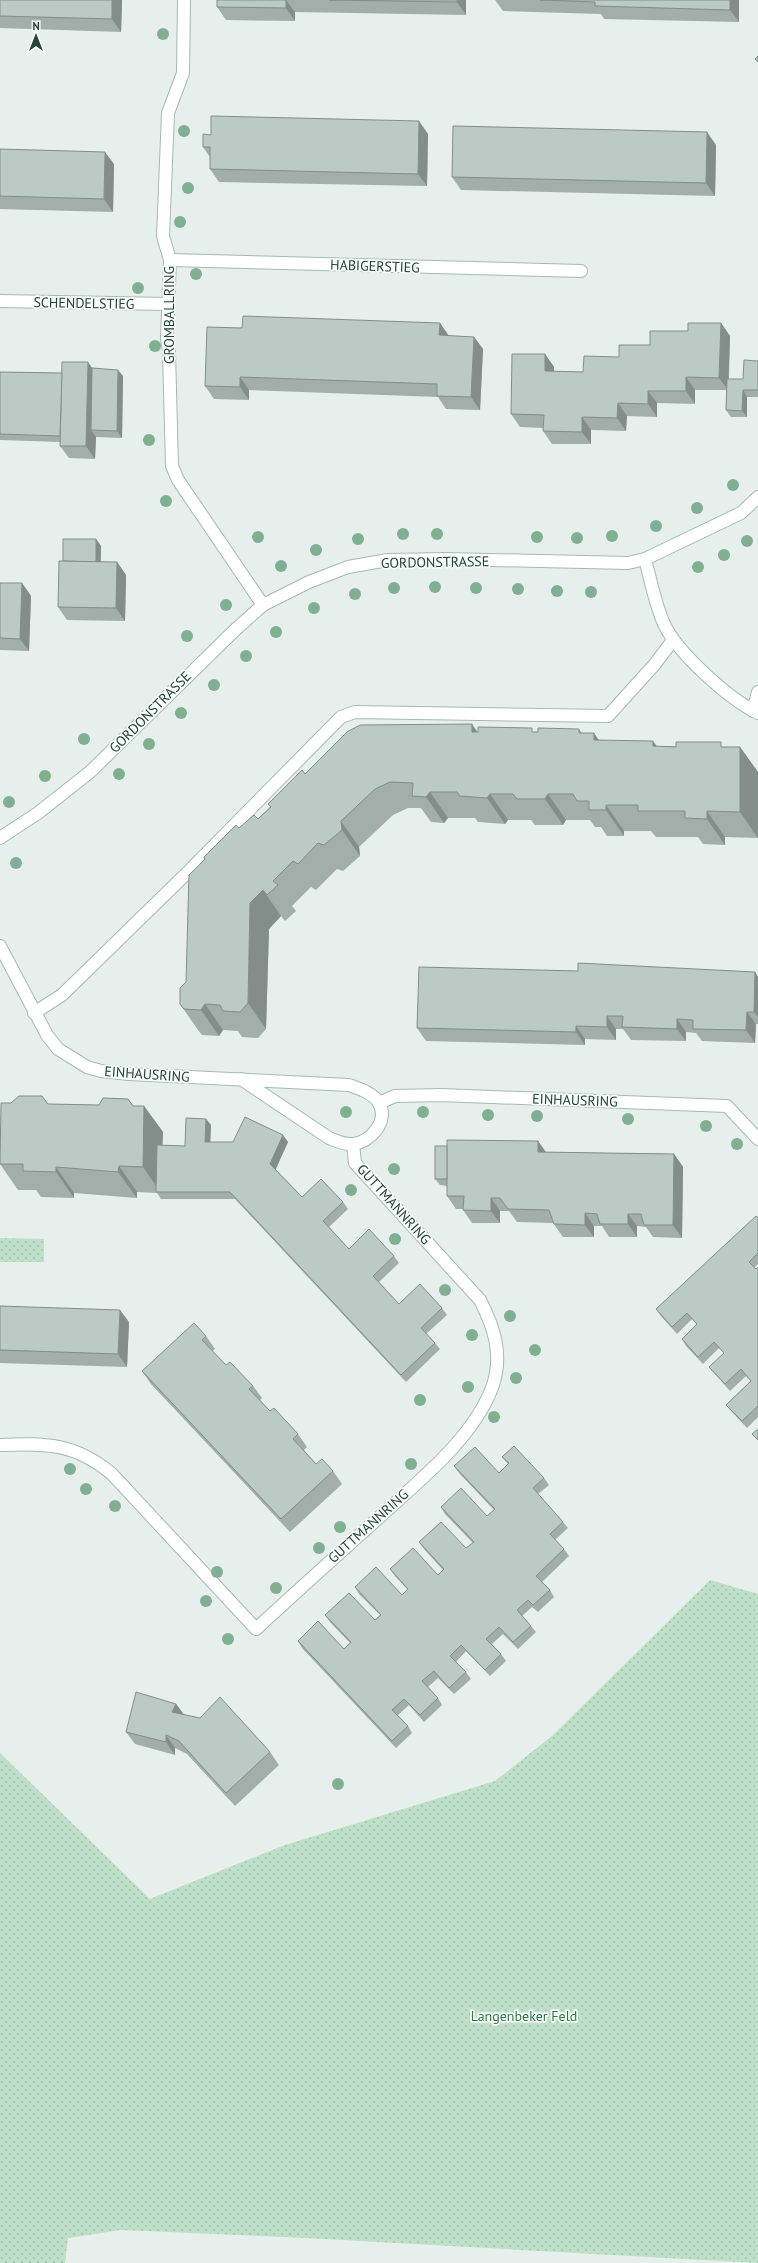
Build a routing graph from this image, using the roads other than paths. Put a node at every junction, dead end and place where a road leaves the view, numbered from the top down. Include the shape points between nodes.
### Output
1 (184, 0) edge
2 (170, 260) junction
3 (581, 271) dead end
4 (0, 302) edge
5 (168, 304) junction
6 (758, 497) edge
7 (645, 559) junction
8 (263, 605) junction
9 (673, 640) junction
10 (758, 692) edge
11 (755, 712) edge
12 (0, 838) edge
13 (0, 946) edge
14 (34, 1013) junction
15 (241, 1079) junction
16 (379, 1103) junction
17 (758, 1139) edge
18 (353, 1144) junction
19 (0, 1445) edge

1 - 2 street, GROMBALLRING via 183,73 168,113 163,236
2 - 3 street, HABIGERSTIEG
2 - 5 street, GROMBALLRING
4 - 5 street, SCHENDELSTIEG
5 - 8 street, GROMBALLRING via 172,466 178,480
6 - 7 street, GORDONSTRASSE via 741,513
7 - 8 street, GORDONSTRASSE via 604,563 388,560 348,567 308,582
7 - 9 street via 665,626
8 - 12 street, GORDONSTRASSE via 90,772 38,813
9 - 11 street via 696,665 729,694
9 - 14 street via 608,716 355,712 341,717 62,995
10 - 11 street
13 - 14 street, EINHAUSRING
14 - 15 street, EINHAUSRING via 58,1049 101,1071
15 - 16 street, EINHAUSRING via 350,1086 363,1090
15 - 18 street via 329,1138 342,1144
16 - 17 street, EINHAUSRING via 395,1096 441,1095 727,1106
16 - 18 street via 379,1127 367,1140
18 - 19 street, GUTTMANNRING via 355,1163 480,1300 495,1335 498,1351 496,1370 493,1384 472,1424 441,1460 256,1629 96,1460 51,1445

